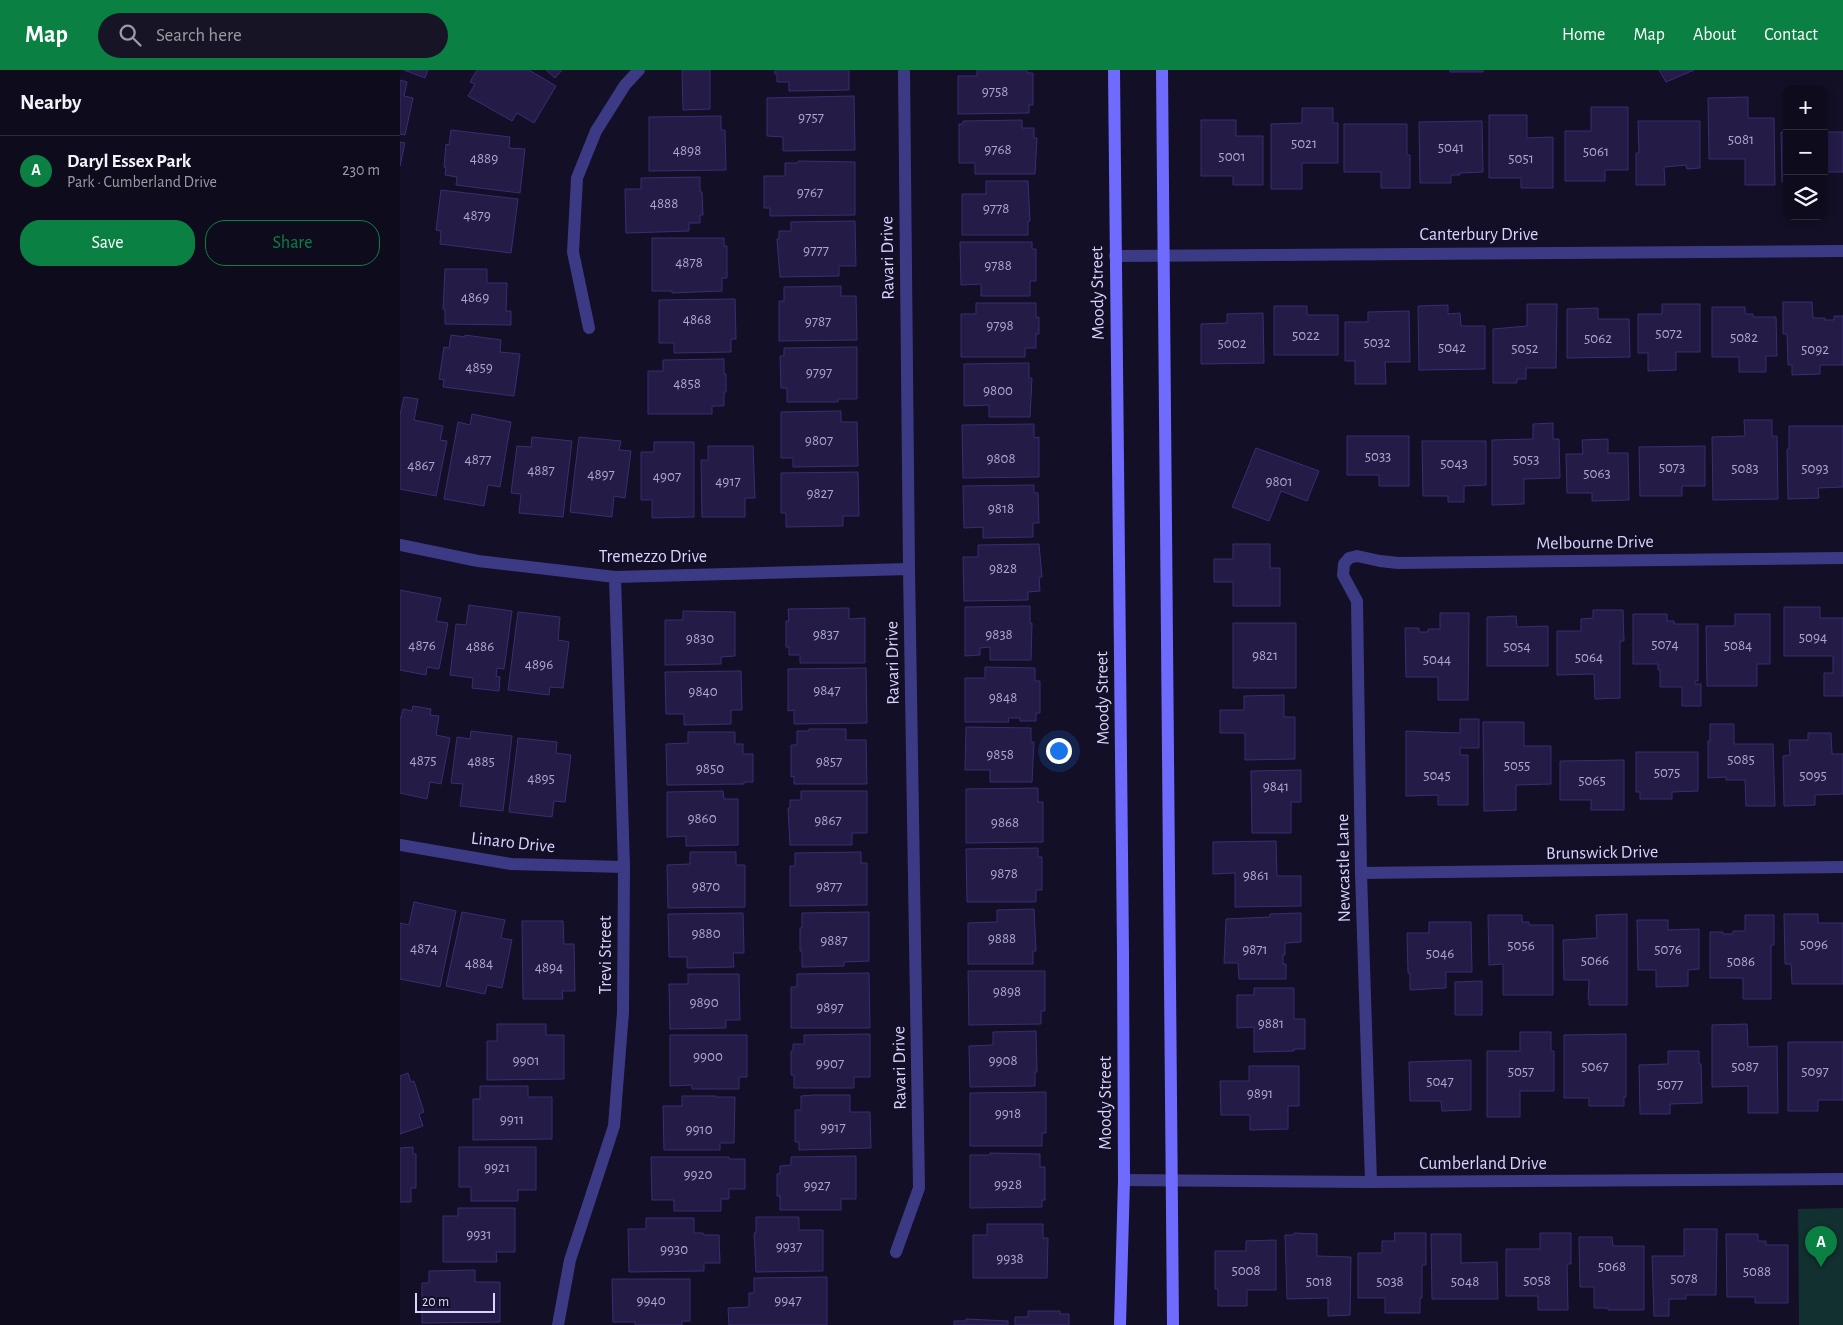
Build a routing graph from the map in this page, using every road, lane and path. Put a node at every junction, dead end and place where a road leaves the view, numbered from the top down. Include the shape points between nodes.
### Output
1 (639, 70) edge
2 (904, 70) edge
3 (1114, 70) edge
4 (1162, 70) edge
5 (1843, 251) edge
6 (1163, 255) junction
7 (1115, 256) junction
8 (589, 328) dead end
9 (400, 545) edge
10 (1349, 558) joint
11 (1843, 558) edge
12 (909, 569) junction
13 (615, 577) junction
14 (400, 845) edge
15 (624, 867) junction
16 (1843, 867) edge
17 (1361, 873) junction
18 (1843, 1179) edge
19 (1124, 1180) junction
20 (1172, 1180) junction
21 (1371, 1182) junction
22 (896, 1252) dead end
23 (558, 1325) edge
24 (1120, 1325) edge
25 (1173, 1325) edge

1 - 8 street via 625,85 596,131 577,178 573,252
2 - 12 street, Ravari Drive
3 - 7 main road, Moody Street
4 - 6 main road
5 - 6 street, Canterbury Drive
6 - 7 street, Canterbury Drive
6 - 20 main road
7 - 19 main road, Moody Street
9 - 13 street, Tremezzo Drive via 478,561
10 - 11 street, Melbourne Drive via 1357,556 1398,563
10 - 17 street, Newcastle Lane via 1344,564 1343,575 1357,601
12 - 13 street, Tremezzo Drive
12 - 22 street, Ravari Drive via 919,1188
13 - 15 street, Trevi Street
14 - 15 street, Linaro Drive via 511,864
15 - 23 street, Trevi Street via 623,1012 614,1126 570,1260
16 - 17 street, Brunswick Drive
17 - 21 street, Newcastle Lane
18 - 21 street, Cumberland Drive
19 - 20 street, Cumberland Drive
19 - 24 main road, Moody Street
20 - 21 street, Cumberland Drive
20 - 25 main road

